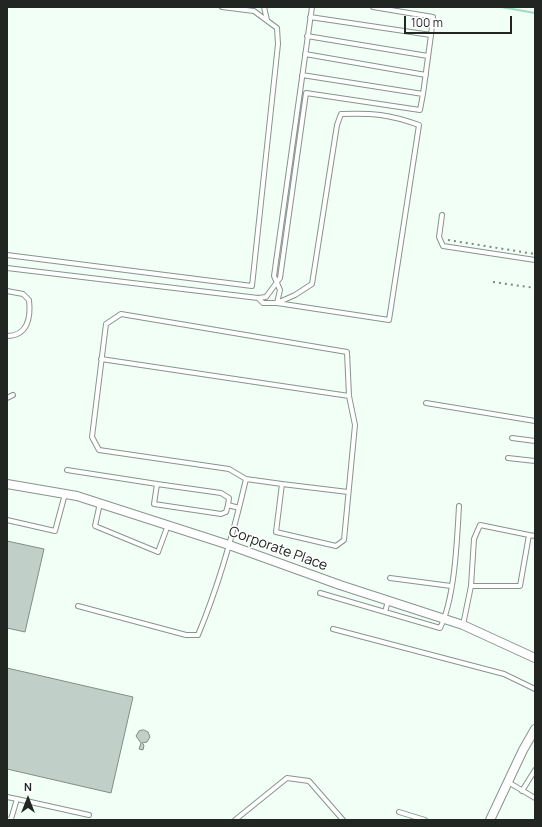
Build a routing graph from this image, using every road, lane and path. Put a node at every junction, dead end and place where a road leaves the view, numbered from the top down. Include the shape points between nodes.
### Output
1 (222, 7) edge
2 (264, 7) edge
3 (312, 7) edge
4 (373, 7) edge
5 (310, 17) junction
6 (267, 20) junction
7 (431, 35) junction
8 (307, 36) junction
9 (305, 54) junction
10 (428, 56) junction
11 (302, 75) junction
12 (426, 75) junction
13 (423, 94) junction
14 (442, 215) dead end
15 (7, 255) edge
16 (535, 260) edge
17 (7, 268) edge
18 (276, 284) junction
19 (7, 291) edge
20 (258, 298) junction
21 (277, 303) junction
22 (7, 336) edge
23 (101, 359) junction
24 (13, 395) dead end
25 (349, 396) junction
26 (7, 398) edge
27 (426, 403) dead end
28 (535, 421) edge
29 (512, 438) dead end
30 (535, 441) edge
31 (508, 458) dead end
32 (535, 461) edge
33 (67, 470) dead end
34 (246, 479) junction
35 (7, 484) edge
36 (157, 484) junction
37 (282, 484) junction
38 (348, 492) junction
39 (65, 494) junction
40 (100, 503) junction
41 (228, 505) junction
42 (459, 506) dead end
43 (239, 508) junction
44 (7, 520) edge
45 (168, 524) junction
46 (529, 535) junction
47 (535, 536) edge
48 (229, 544) junction
49 (390, 578) dead end
50 (451, 586) junction
51 (471, 586) junction
52 (320, 592) dead end
53 (388, 600) junction
54 (78, 606) dead end
55 (385, 612) junction
56 (444, 619) junction
57 (463, 625) junction
58 (333, 629) dead end
59 (535, 658) edge
60 (535, 689) edge
61 (535, 729) edge
62 (535, 770) edge
63 (508, 782) junction
64 (522, 791) junction
65 (7, 797) edge
66 (535, 798) edge
67 (17, 799) junction
68 (399, 812) dead end
69 (89, 815) dead end
70 (8, 820) edge
71 (235, 820) edge
72 (343, 820) edge
73 (425, 820) edge
74 (490, 820) edge

1 - 6 lane via 254,11
2 - 6 lane
3 - 5 lane
4 - 7 lane via 433,17
5 - 7 lane
5 - 8 lane
6 - 15 lane via 277,28 278,44 252,286
7 - 10 lane
8 - 9 lane
8 - 10 lane
9 - 11 lane
9 - 12 lane
10 - 12 lane
11 - 13 lane
11 - 18 lane via 274,276
12 - 13 lane
13 - 18 lane via 420,110 306,93 280,278
14 - 16 lane via 439,237 443,246
17 - 20 lane
18 - 20 lane via 266,297
18 - 21 lane via 280,290
19 - 22 lane via 23,294 29,300 30,310 26,328 19,334
20 - 21 lane via 263,303
21 - 21 lane via 312,284 337,125 341,114 374,113 394,116 419,125 389,320
23 - 25 lane
23 - 25 lane via 106,324 121,314 347,352
23 - 34 lane via 92,437 99,450 229,469
24 - 26 lane
25 - 38 lane via 355,425
27 - 28 lane
29 - 30 lane
31 - 32 lane
33 - 36 lane
34 - 37 lane
34 - 43 lane
35 - 39 street, Corporate Place
36 - 41 lane via 221,493 228,498
36 - 41 lane via 154,504 221,514 226,512
37 - 38 lane
37 - 38 lane via 276,532 336,546 344,540
39 - 40 street, Corporate Place
39 - 44 lane via 55,531
40 - 45 street, Corporate Place
40 - 45 lane via 95,526 158,552
41 - 43 lane
42 - 50 lane
43 - 48 lane
45 - 48 street, Corporate Place
46 - 47 lane
46 - 51 lane via 520,586
46 - 51 lane via 480,525 474,539
48 - 53 street, Corporate Place
48 - 54 lane via 198,635 186,635
49 - 50 lane
50 - 56 lane
51 - 57 lane
52 - 55 lane
53 - 55 lane
53 - 56 street, Corporate Place
55 - 56 lane via 438,629
56 - 57 street, Corporate Place
57 - 59 street, Corporate Place
58 - 60 lane via 504,674
61 - 63 street
62 - 64 lane
63 - 64 lane
63 - 74 street
64 - 66 lane
65 - 67 lane
67 - 69 lane
67 - 70 lane via 11,819
68 - 73 lane
71 - 72 lane via 287,778 309,781

